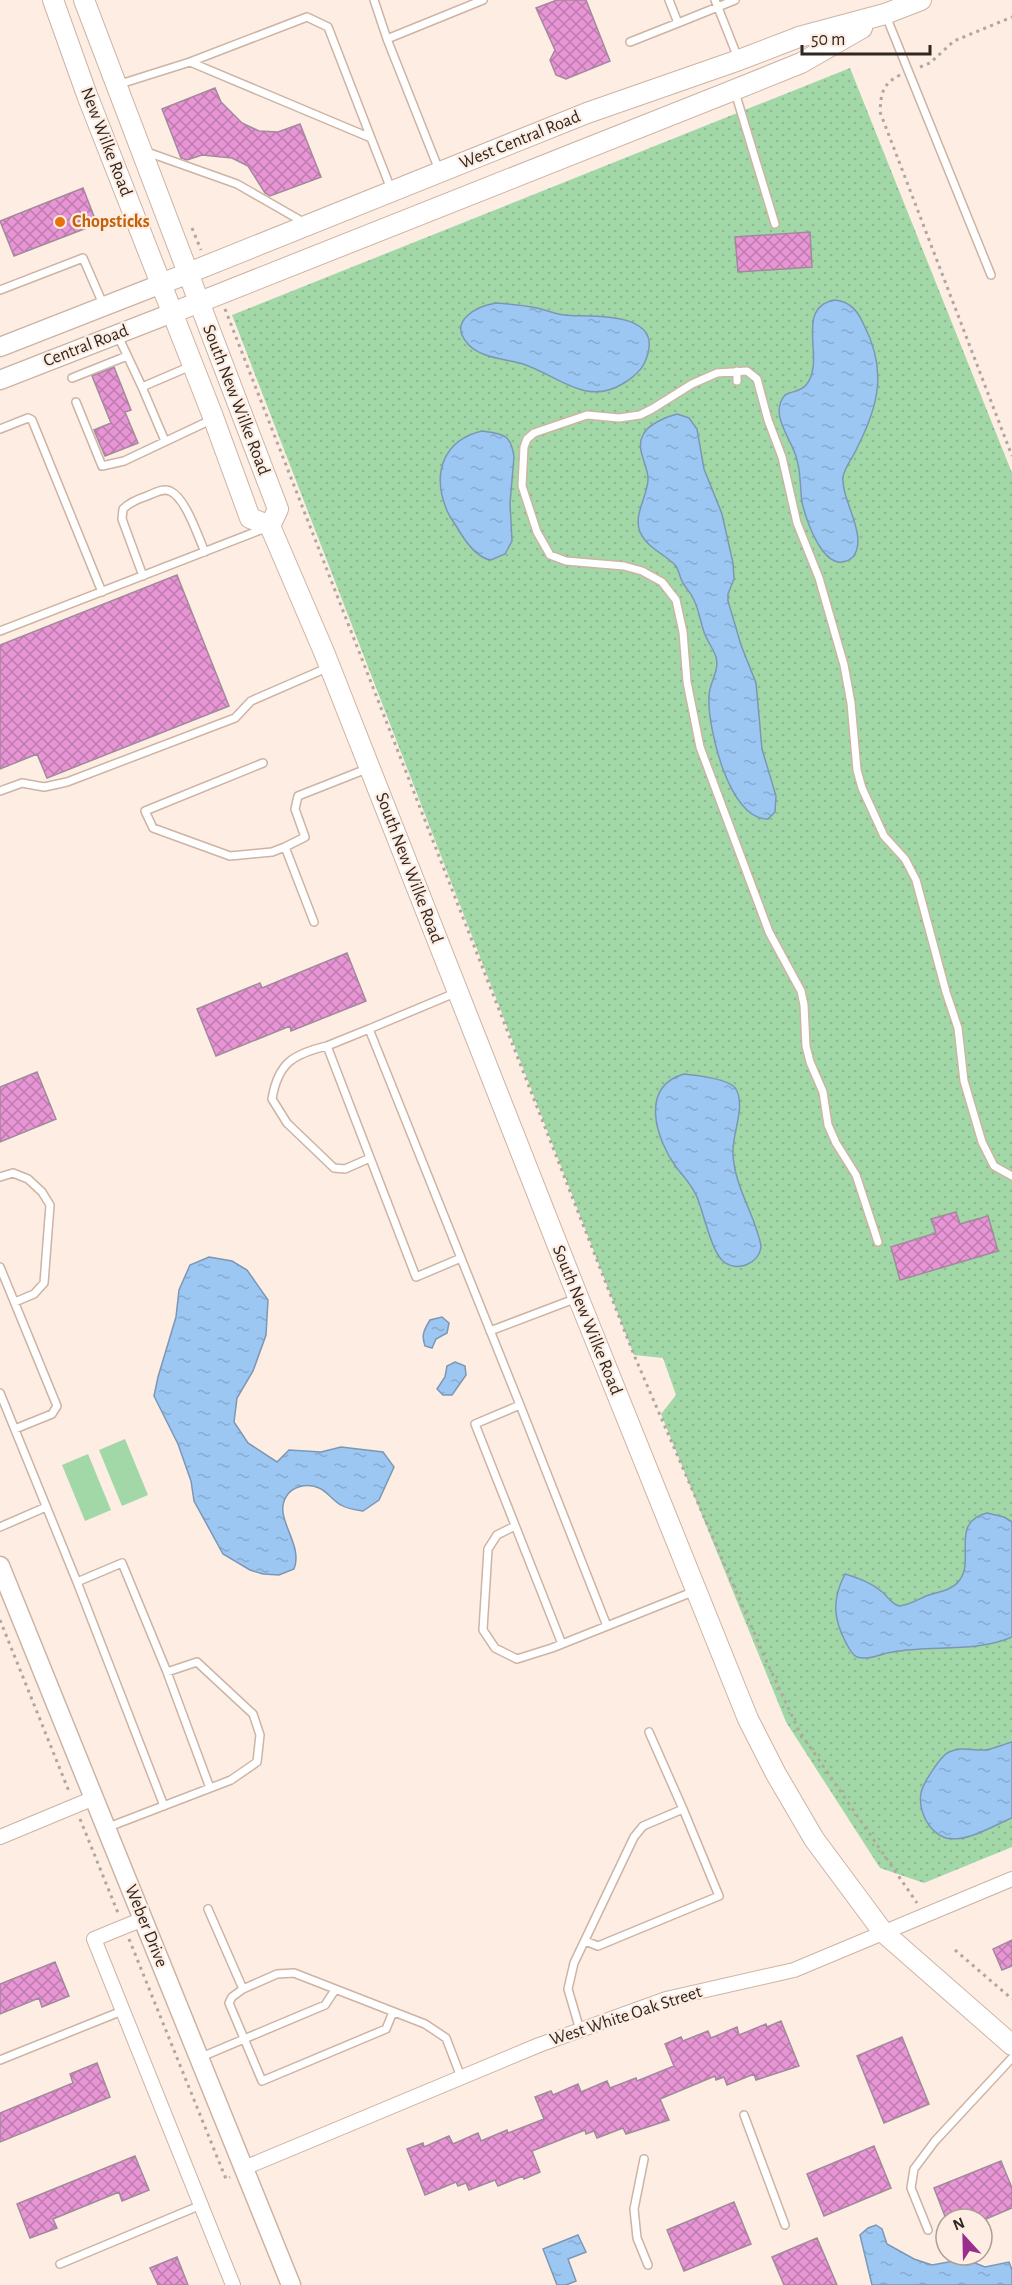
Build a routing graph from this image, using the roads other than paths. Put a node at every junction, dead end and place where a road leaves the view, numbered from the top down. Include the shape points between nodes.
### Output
1 (53, 0) edge
2 (84, 0) edge
3 (374, 0) edge
4 (483, 0) edge
5 (669, 0) edge
6 (735, 0) edge
7 (921, 0) edge
8 (716, 3) edge
9 (895, 7) edge
10 (678, 22) junction
11 (387, 39) junction
12 (630, 42) dead end
13 (739, 60) junction
14 (190, 62) junction
15 (116, 85) junction
16 (734, 90) junction
17 (371, 138) junction
18 (141, 150) junction
19 (440, 172) junction
20 (392, 192) junction
21 (776, 224) dead end
22 (308, 225) junction
23 (188, 272) junction
24 (991, 275) dead end
25 (161, 284) junction
26 (0, 290) edge
27 (199, 302) junction
28 (104, 307) junction
29 (172, 313) junction
30 (117, 334) junction
31 (0, 347) edge
32 (127, 356) junction
33 (193, 365) junction
34 (737, 371) junction
35 (72, 378) dead end
36 (0, 380) edge
37 (737, 381) dead end
38 (142, 387) junction
39 (76, 402) dead end
40 (214, 419) junction
41 (0, 429) edge
42 (165, 441) junction
43 (528, 505) junction
44 (519, 508) dead end
45 (270, 526) junction
46 (205, 552) junction
47 (143, 576) junction
48 (102, 592) junction
49 (0, 631) edge
50 (330, 667) junction
51 (263, 763) dead end
52 (370, 768) junction
53 (0, 791) edge
54 (285, 847) junction
55 (314, 922) dead end
56 (458, 992) junction
57 (369, 1029) junction
58 (327, 1046) junction
59 (987, 1125) dead end
60 (979, 1127) junction
61 (370, 1158) junction
62 (1012, 1176) edge
63 (0, 1177) edge
64 (878, 1242) dead end
65 (461, 1258) junction
66 (0, 1267) edge
67 (578, 1297) junction
68 (15, 1302) junction
69 (490, 1332) junction
70 (0, 1393) edge
71 (520, 1405) junction
72 (15, 1429) junction
73 (46, 1507) junction
74 (515, 1526) junction
75 (0, 1527) edge
76 (0, 1566) edge
77 (77, 1582) junction
78 (695, 1591) junction
79 (607, 1626) junction
80 (562, 1644) junction
81 (167, 1672) junction
82 (649, 1732) dead end
83 (210, 1788) junction
84 (94, 1798) junction
85 (164, 1806) junction
86 (682, 1809) junction
87 (106, 1828) junction
88 (0, 1837) edge
89 (1012, 1879) edge
90 (208, 1909) dead end
91 (143, 1919) junction
92 (883, 1932) junction
93 (585, 1941) junction
94 (243, 1989) junction
95 (335, 1990) junction
96 (122, 2011) junction
97 (393, 2012) junction
98 (580, 2030) junction
99 (245, 2039) junction
100 (1012, 2045) edge
101 (200, 2058) junction
102 (1012, 2058) edge
103 (0, 2060) edge
104 (461, 2077) junction
105 (744, 2115) dead end
106 (644, 2159) dead end
107 (244, 2168) junction
108 (201, 2205) junction
109 (785, 2224) dead end
110 (928, 2230) dead end
111 (60, 2264) dead end
112 (648, 2265) dead end
113 (233, 2285) edge
114 (291, 2285) edge

1 - 25 main road, New Wilke Road
2 - 15 main road, New Wilke Road
3 - 11 lane
4 - 11 lane
5 - 10 lane
6 - 8 lane
7 - 9 main road, West Central Road
8 - 10 lane
8 - 13 lane
9 - 13 main road, West Central Road
9 - 16 main road, West Central Road via 801,63
9 - 24 lane via 910,71
10 - 12 lane
11 - 19 lane
13 - 19 main road, West Central Road via 587,113
14 - 15 lane
14 - 17 lane
14 - 17 lane via 307,17 328,27
15 - 18 main road, New Wilke Road
16 - 21 lane
16 - 27 main road, West Central Road
17 - 20 lane
18 - 22 lane via 237,184
18 - 23 main road, New Wilke Road
19 - 20 main road, West Central Road
20 - 22 main road, West Central Road
22 - 23 main road, West Central Road
23 - 25 main road, West Central Road
23 - 27 main road, South New Wilke Road
25 - 28 street, Central Road
25 - 29 main road, South New Wilke Road
26 - 28 lane via 83,258
27 - 29 main road, West Central Road
27 - 45 main road, South New Wilke Road via 278,509
28 - 31 street, Central Road
29 - 30 street, Central Road
29 - 33 main road, South New Wilke Road
30 - 32 lane
30 - 36 street, Central Road
32 - 35 lane
32 - 38 lane
33 - 38 lane
33 - 40 main road, South New Wilke Road
34 - 37 lane
34 - 43 lane via 705,378 639,415 588,415 534,433 523,451 521,480
34 - 60 lane via 752,373 759,381 782,457 796,523 819,578 844,665 860,781 879,828 905,859 916,880 958,1028 964,1081
38 - 42 lane
39 - 42 lane via 102,466 124,461
40 - 42 lane
40 - 45 main road, South New Wilke Road via 250,518
41 - 48 lane via 28,417 32,420
43 - 44 lane
43 - 64 lane via 544,547 553,557 642,571 662,582 676,600 700,747 769,932 801,991 806,1046 823,1092 828,1125 859,1181
45 - 46 lane
45 - 50 main road, South New Wilke Road
46 - 47 lane
46 - 47 lane via 184,506 169,491 161,490 129,502 123,508 122,519
47 - 48 lane
48 - 49 lane
50 - 52 main road, South New Wilke Road
50 - 53 lane via 251,701 235,718 67,782 44,787 22,783
51 - 54 lane via 145,811 153,828 230,856
52 - 54 lane via 298,796 295,809 305,837
52 - 56 main road, South New Wilke Road
54 - 55 lane
56 - 57 lane
56 - 67 main road, South New Wilke Road
57 - 58 lane
57 - 65 lane
58 - 61 lane
58 - 61 lane via 307,1050 285,1063 275,1081 272,1099 288,1123 334,1168 345,1169
59 - 60 lane
60 - 62 lane via 990,1161
61 - 65 lane via 416,1277
63 - 68 lane via 13,1173 28,1179 50,1205 44,1282 34,1294
65 - 69 lane
66 - 68 lane
67 - 69 lane
67 - 78 main road, South New Wilke Road
68 - 72 lane via 57,1406 52,1414
69 - 71 lane
70 - 72 lane
71 - 74 lane via 475,1424
71 - 79 lane
72 - 73 lane
73 - 75 lane
73 - 77 lane
74 - 80 lane
74 - 80 lane via 497,1535 488,1549 483,1630 495,1648 517,1659
76 - 84 street, Weber Drive
77 - 81 lane via 122,1563
77 - 85 lane
78 - 79 lane
78 - 92 main road, South New Wilke Road via 748,1719 776,1774 814,1839
79 - 80 lane
81 - 83 lane
81 - 83 lane via 197,1662 253,1714 260,1735 257,1762 231,1780
82 - 86 lane
83 - 85 lane
84 - 87 street, Weber Drive
84 - 88 street
85 - 87 lane
86 - 93 lane via 643,1826 634,1837
86 - 93 lane via 719,1896 598,1946
87 - 91 street, Weber Drive
89 - 92 street, West White Oak Street
90 - 94 lane
91 - 96 street via 94,1939
91 - 101 street, Weber Drive
92 - 98 street, West White Oak Street via 794,1970 666,1999
92 - 100 main road, South New Wilke Road
93 - 98 lane via 574,1963 568,1989
94 - 95 lane via 277,1974 294,1973
94 - 99 lane via 229,2002
95 - 97 lane
95 - 99 lane via 325,2005
96 - 103 lane
96 - 108 street
97 - 99 lane via 386,2029 262,2081
97 - 104 lane via 425,2024 446,2038
98 - 104 street, West White Oak Street
99 - 101 lane
101 - 107 street, Weber Drive
102 - 110 lane via 914,2169 911,2188
104 - 107 street, West White Oak Street
105 - 109 lane
106 - 112 lane via 634,2209 637,2238
107 - 114 street, Weber Drive
108 - 111 lane
108 - 113 street

